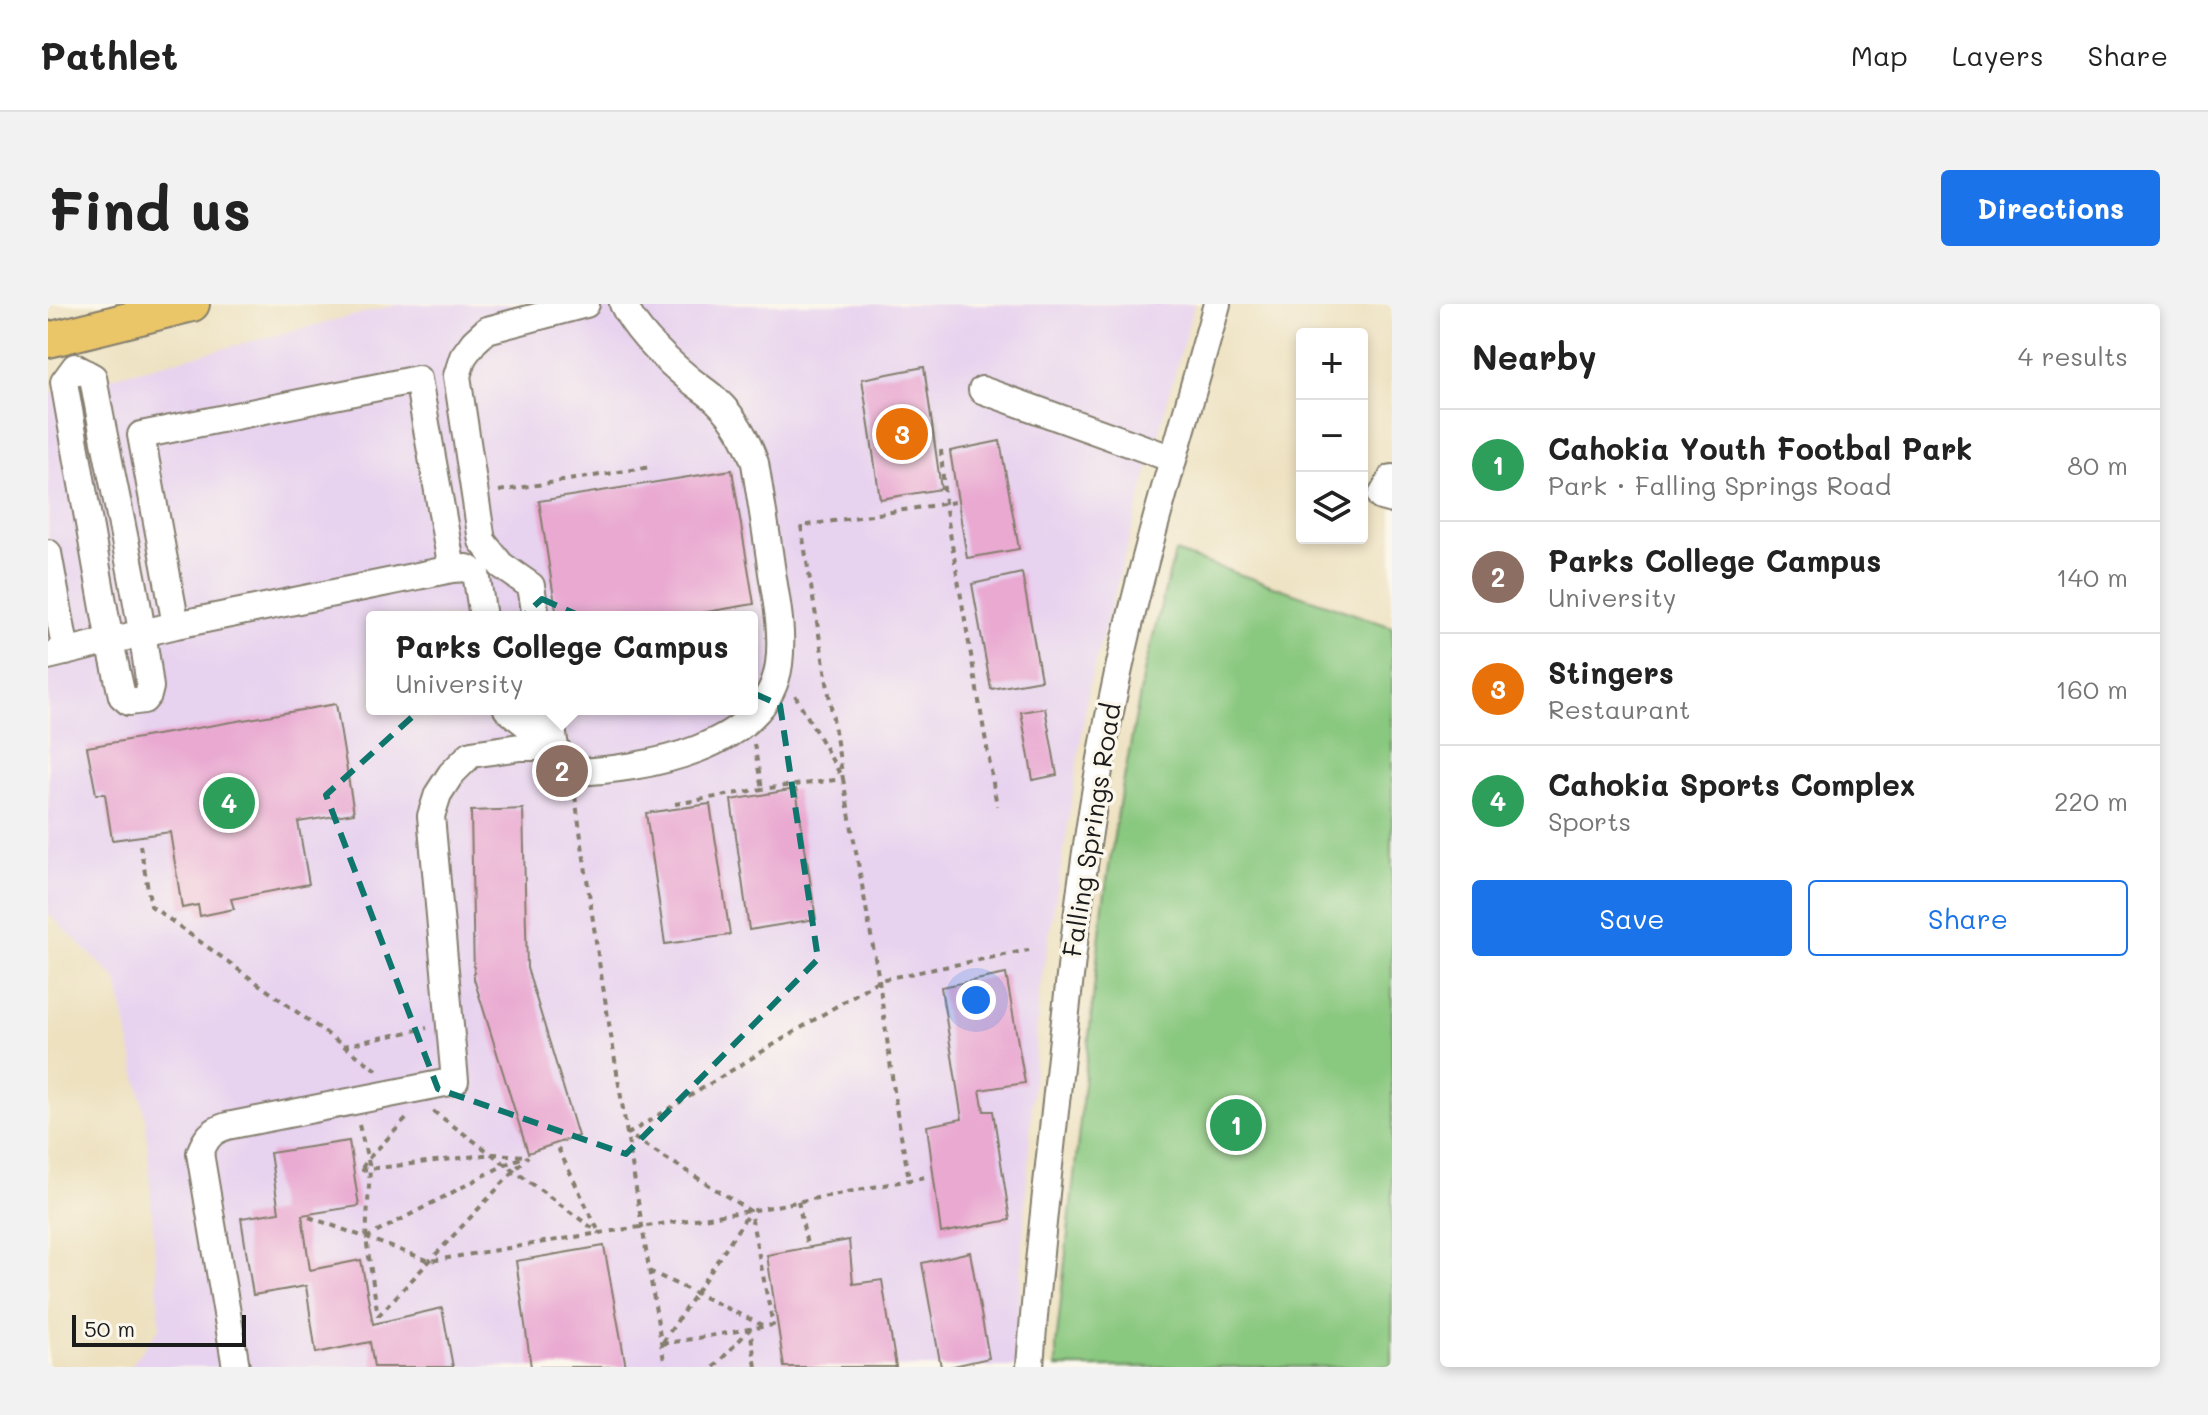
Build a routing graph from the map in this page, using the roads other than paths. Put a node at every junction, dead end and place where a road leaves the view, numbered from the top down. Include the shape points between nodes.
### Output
1 (192, 304) edge
2 (586, 304) edge
3 (623, 304) edge
4 (1217, 304) edge
5 (64, 348) edge
6 (457, 376) junction
7 (418, 379) junction
8 (982, 390) dead end
9 (466, 435) junction
10 (430, 444) junction
11 (1173, 459) junction
12 (108, 465) junction
13 (81, 470) junction
14 (1392, 478) edge
15 (475, 495) junction
16 (1392, 500) edge
17 (441, 505) junction
18 (48, 553) edge
19 (452, 569) junction
20 (482, 611) edge
21 (535, 611) edge
22 (176, 625) junction
23 (143, 634) junction
24 (110, 642) junction
25 (57, 654) edge
26 (758, 710) edge
27 (515, 715) edge
28 (550, 715) edge
29 (754, 715) edge
30 (555, 747) junction
31 (236, 1367) edge
32 (1030, 1367) edge

1 - 5 main road
2 - 6 street via 487,330 463,357
3 - 26 street via 644,334 718,401 747,440 755,463 781,630 779,667
4 - 11 street, Falling Springs Road
5 - 12 street via 93,377
5 - 13 street via 64,382
6 - 7 street
6 - 9 street
7 - 10 street
7 - 22 street via 141,435
8 - 11 street
9 - 10 street
9 - 15 street
10 - 17 street
11 - 32 street, Falling Springs Road via 1117,678 1093,805 1071,961
12 - 13 street
12 - 23 street
13 - 24 street
14 - 16 street via 1381,497
15 - 17 street
15 - 21 street via 482,541 501,565 531,586
17 - 19 street
18 - 25 street
19 - 20 street via 476,573
19 - 22 street
22 - 23 street
23 - 24 street
23 - 24 street via 150,687 144,700 129,702 122,696
24 - 25 street
27 - 30 street
28 - 30 street
29 - 30 street via 723,737 680,756 603,771 572,772
30 - 31 street via 471,754 438,794 431,816 455,1081 415,1097 353,1101 227,1126 214,1130 204,1142 200,1153

